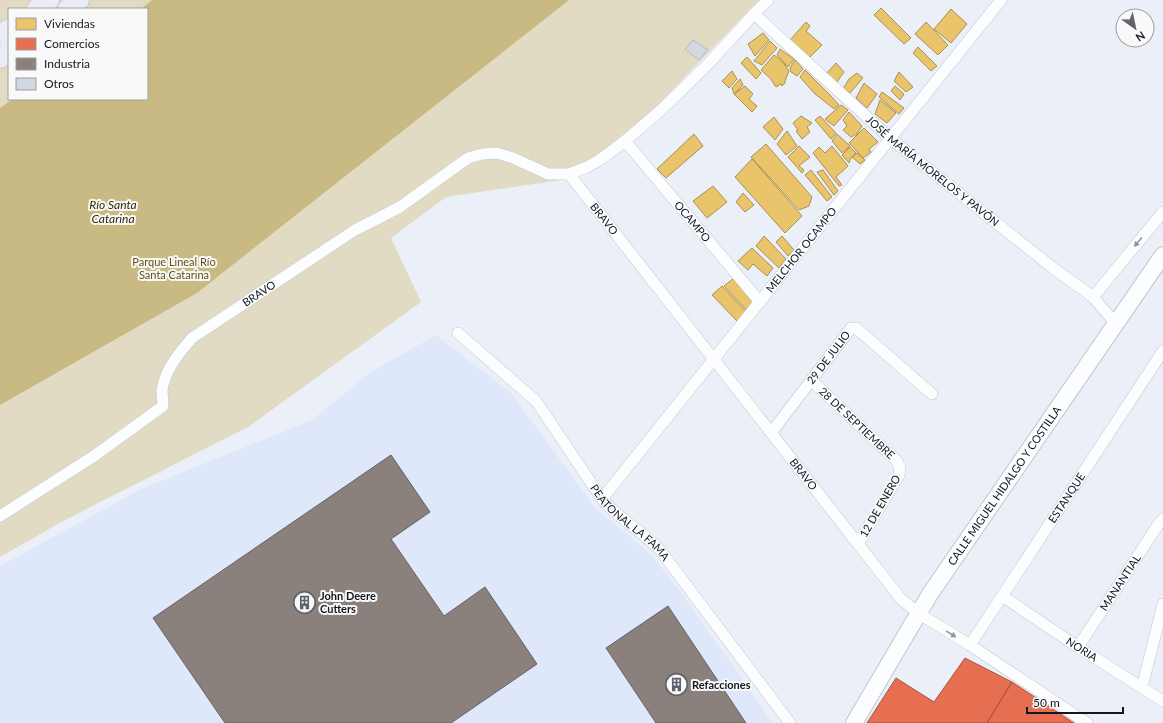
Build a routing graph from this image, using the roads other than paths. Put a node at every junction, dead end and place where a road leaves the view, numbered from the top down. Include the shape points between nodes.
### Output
1 (49, 0) edge
2 (79, 0) edge
3 (768, 0) edge
4 (1001, 0) edge
5 (39, 8) edge
6 (69, 8) edge
7 (754, 14) junction
8 (890, 139) junction
9 (624, 141) junction
10 (569, 174) junction
11 (1163, 212) edge
12 (1163, 255) edge
13 (1093, 297) junction
14 (760, 302) junction
15 (1116, 324) junction
16 (458, 333) dead end
17 (1163, 351) edge
18 (714, 360) junction
19 (812, 380) junction
20 (932, 394) dead end
21 (771, 433) junction
22 (900, 468) joint
23 (602, 499) junction
24 (0, 516) edge
25 (1163, 519) edge
26 (858, 544) junction
27 (1002, 596) junction
28 (1163, 604) edge
29 (918, 613) junction
30 (970, 645) junction
31 (1078, 647) junction
32 (1142, 687) junction
33 (1163, 701) edge
34 (790, 723) edge
35 (854, 723) edge
36 (1087, 723) edge

1 - 5 highway
2 - 6 highway
3 - 7 street, BRAVO
4 - 8 street, MELCHOR OCAMPO
7 - 8 street, JOSÉ MARÍA MORELOS Y PAVÓN
7 - 9 street, BRAVO via 660,111
8 - 13 street, JOSÉ MARÍA MORELOS Y PAVÓN
8 - 14 street, MELCHOR OCAMPO
9 - 10 street, BRAVO via 587,168
9 - 14 street, OCAMPO
10 - 18 street, BRAVO
10 - 24 street, BRAVO via 548,174 497,153 468,158 400,207 355,230 192,338 173,361 169,370 162,390 163,406 94,456
11 -> 13 street
12 - 15 street, CALLE MIGUEL HIDALGO Y COSTILLA
13 - 15 street, JOSÉ MARÍA MORELOS Y PAVÓN
14 - 18 street, MELCHOR OCAMPO
15 - 29 street, CALLE MIGUEL HIDALGO Y COSTILLA
16 - 23 street, PEATONAL LA FAMA via 536,401
17 - 27 street, ESTANQUE
18 - 21 street, BRAVO
18 - 23 street, MELCHOR OCAMPO
19 - 20 street, 29 DE JULIO via 849,328 853,327
19 - 21 street, 29 DE JULIO
19 - 22 street, 28 DE SEPTIEMBRE via 897,461
21 - 26 street, BRAVO
22 - 26 street, 12 DE ENERO via 899,475
23 - 34 street, PEATONAL LA FAMA via 660,550
25 - 31 street, MANANTIAL
26 - 29 street, BRAVO via 901,599
27 - 30 street, ESTANQUE
27 - 31 street, NORIA
28 - 32 street
29 -> 30 street, BRAVO
29 - 35 street, CALLE MIGUEL HIDALGO Y COSTILLA
30 - 36 street, BRAVO
31 - 32 street, NORIA
32 - 33 street, NORIA

